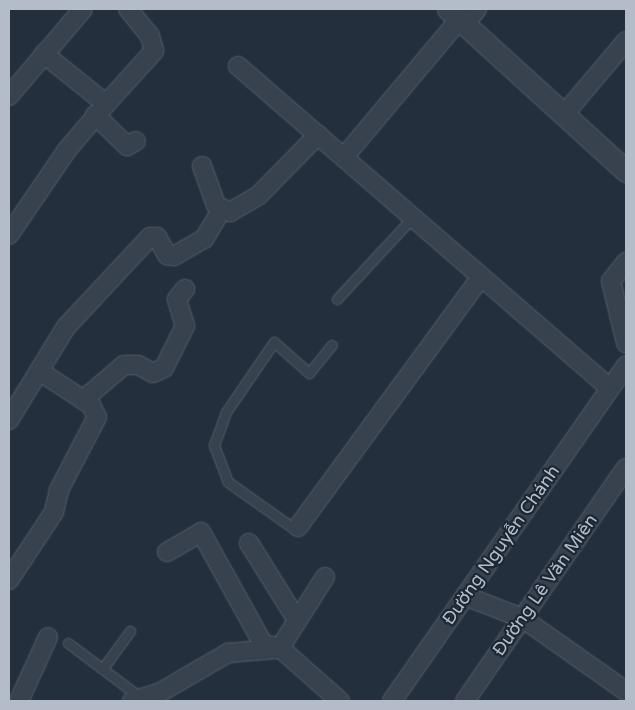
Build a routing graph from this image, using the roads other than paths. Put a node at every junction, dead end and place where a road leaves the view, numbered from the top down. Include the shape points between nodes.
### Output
1 (83, 9) edge
2 (128, 9) edge
3 (463, 15) edge
4 (626, 41) edge
5 (44, 54) junction
6 (238, 66) dead end
7 (9, 96) edge
8 (101, 110) junction
9 (566, 112) junction
10 (318, 135) junction
11 (136, 141) dead end
12 (344, 157) junction
13 (202, 166) dead end
14 (626, 171) edge
15 (221, 211) junction
16 (413, 218) junction
17 (9, 235) edge
18 (626, 262) edge
19 (481, 277) junction
20 (185, 289) dead end
21 (337, 299) dead end
22 (626, 343) edge
23 (332, 345) dead end
24 (626, 365) edge
25 (39, 371) junction
26 (610, 388) junction
27 (83, 400) junction
28 (9, 420) edge
29 (626, 468) edge
30 (298, 527) joint
31 (249, 543) dead end
32 (167, 552) dead end
33 (324, 577) dead end
34 (9, 580) edge
35 (465, 596) junction
36 (522, 618) junction
37 (297, 620) junction
38 (130, 631) dead end
39 (48, 637) dead end
40 (68, 643) dead end
41 (280, 648) junction
42 (103, 668) junction
43 (626, 691) edge
44 (136, 699) edge
45 (19, 701) edge
46 (340, 701) edge
47 (392, 701) edge
48 (465, 701) edge

1 - 5 street
2 - 8 street via 150,36 154,51
3 - 9 street
3 - 12 street
4 - 9 street
5 - 7 street
5 - 8 street
6 - 10 street
8 - 11 street via 127,146
8 - 17 street
9 - 14 street
10 - 12 street
10 - 15 street via 248,204
12 - 16 street
13 - 15 street
15 - 25 street via 204,239 174,256 167,255 156,237 150,236 66,327
16 - 19 street
16 - 21 lane
18 - 22 street via 611,281
19 - 26 street
19 - 30 street
20 - 27 street via 178,299 185,326 164,368 153,373 124,365
23 - 30 lane via 309,373 274,342 226,412 214,445 228,482 293,528
24 - 26 street, Đường Nguyễn Chánh
25 - 27 street
25 - 28 street
26 - 35 street, Đường Nguyễn Chánh
27 - 34 street via 96,410 94,425 59,490 54,512
29 - 36 street, Đường Lê Văn Miên
31 - 37 street
32 - 41 street via 201,532 263,644
33 - 37 street
35 - 36 street
35 - 47 street, Đường Nguyễn Chánh
36 - 43 street
36 - 48 street, Đường Lê Văn Miên
37 - 41 street
38 - 42 lane
39 - 45 street
40 - 42 lane
41 - 44 street via 228,653 159,693
41 - 46 street via 282,654
42 - 44 lane

